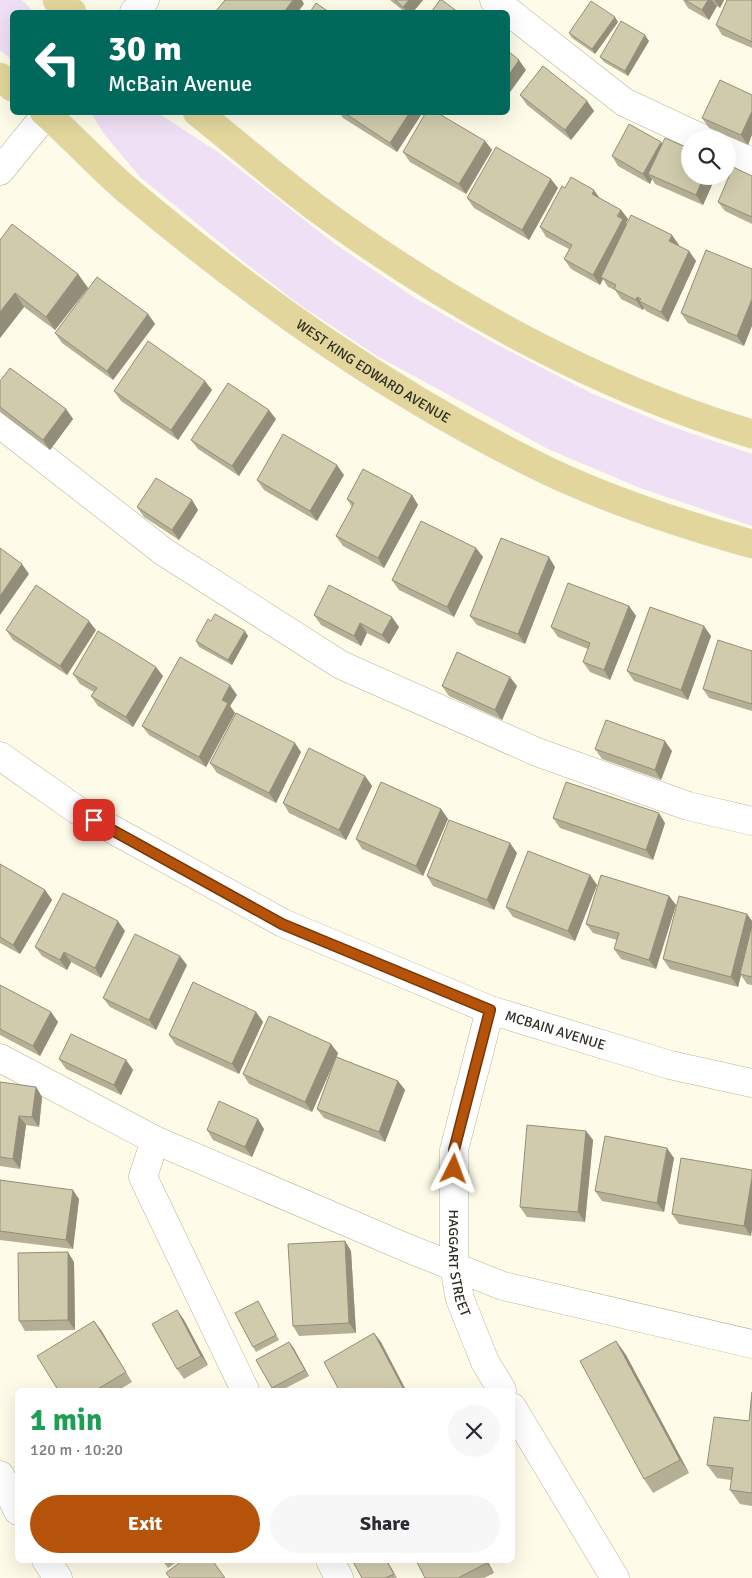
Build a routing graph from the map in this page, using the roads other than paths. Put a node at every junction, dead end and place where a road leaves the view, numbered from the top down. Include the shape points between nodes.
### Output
1 (57, 0) edge
2 (145, 0) edge
3 (494, 0) edge
4 (70, 10) edge
5 (136, 10) edge
6 (507, 10) edge
7 (510, 13) edge
8 (0, 77) edge
9 (10, 85) edge
10 (44, 115) edge
11 (48, 115) edge
12 (201, 115) edge
13 (684, 130) edge
14 (736, 154) edge
15 (752, 162) edge
16 (0, 171) edge
17 (0, 424) edge
18 (752, 434) edge
19 (752, 544) edge
20 (0, 756) edge
21 (752, 821) edge
22 (490, 1010) junction
23 (0, 1058) edge
24 (752, 1083) edge
25 (155, 1140) junction
26 (454, 1267) junction
27 (752, 1344) edge
28 (244, 1388) edge
29 (501, 1388) edge
30 (515, 1412) edge
31 (0, 1475) edge
32 (15, 1505) edge
33 (48, 1563) edge
34 (331, 1563) edge
35 (58, 1578) edge
36 (338, 1578) edge
37 (615, 1578) edge

1 - 4 main road
2 - 5 street
3 - 6 street
7 - 13 street via 624,102
8 - 9 main road
10 - 16 street
11 - 19 main road, WEST KING EDWARD AVENUE via 127,189 287,317 351,361 447,419 551,472 627,503
12 - 18 main road via 315,207 390,260 469,308 546,350 636,391
14 - 15 street
17 - 21 street via 164,552 341,665 537,752 688,806
20 - 22 street, MCBAIN AVENUE via 77,810 282,924
22 - 24 street, MCBAIN AVENUE via 670,1065
22 - 26 street, HAGGART STREET via 454,1150
23 - 25 street
25 - 26 street
25 - 28 street via 143,1177
26 - 27 street via 503,1286
26 - 29 street, HAGGART STREET via 460,1299 485,1362
30 - 37 street
31 - 32 street
33 - 35 street
34 - 36 street

